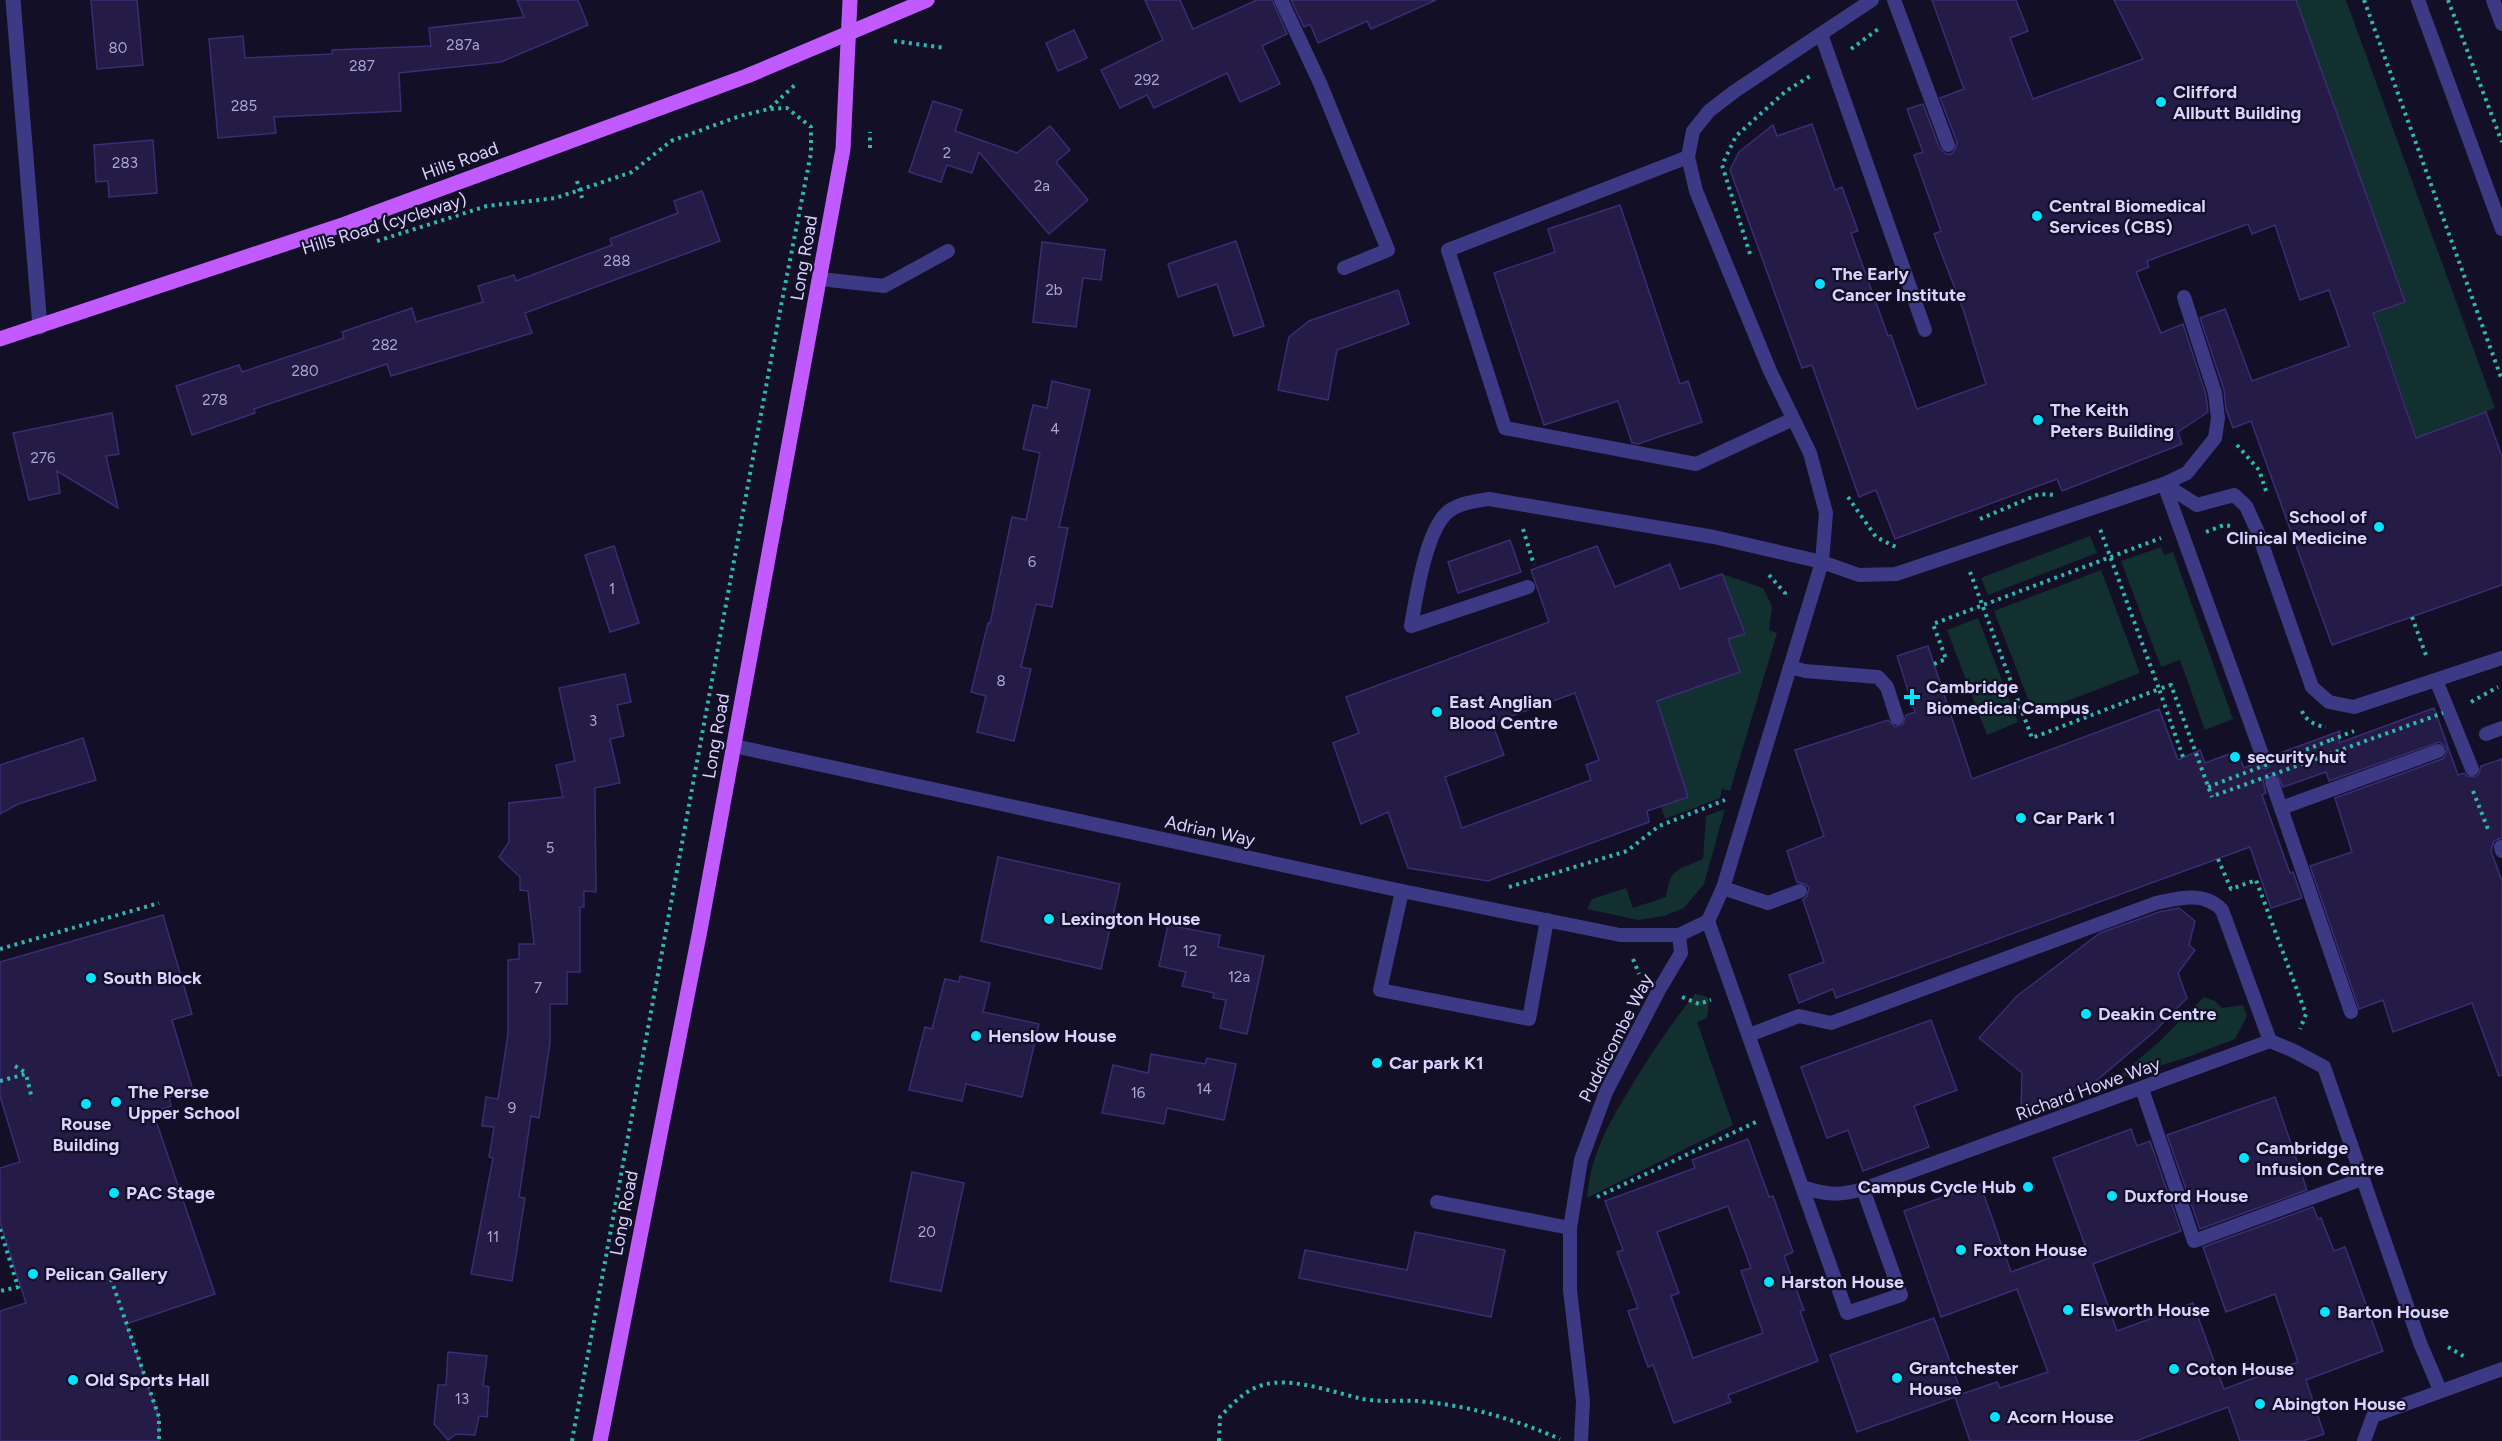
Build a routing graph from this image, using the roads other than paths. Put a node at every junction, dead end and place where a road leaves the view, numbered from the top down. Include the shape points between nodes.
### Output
1 (13, 0) edge
2 (850, 0) edge
3 (927, 0) edge
4 (1281, 0) edge
5 (1872, 0) edge
6 (2418, 0) edge
7 (2493, 0) edge
8 (1897, 6) edge
9 (2502, 24) edge
10 (1821, 34) junction
11 (848, 35) junction
12 (1948, 145) dead end
13 (1688, 157) junction
14 (2502, 230) edge
15 (948, 250) dead end
16 (1344, 267) dead end
17 (820, 279) junction
18 (2184, 297) dead end
19 (40, 327) junction
20 (1925, 330) dead end
21 (0, 339) edge
22 (1793, 419) junction
23 (2164, 484) junction
24 (1822, 562) junction
25 (1528, 587) dead end
26 (2502, 658) edge
27 (1790, 667) junction
28 (2436, 680) junction
29 (1898, 718) dead end
30 (2502, 728) edge
31 (2486, 734) dead end
32 (734, 746) junction
33 (2438, 751) dead end
34 (2264, 760) dead end
35 (2472, 770) dead end
36 (2272, 782) dead end
37 (2282, 808) junction
38 (1723, 888) junction
39 (1402, 891) junction
40 (1800, 891) dead end
41 (1547, 920) junction
42 (1708, 921) junction
43 (1679, 935) junction
44 (2351, 1012) dead end
45 (1749, 1035) junction
46 (2270, 1041) junction
47 (2142, 1089) junction
48 (2362, 1179) junction
49 (1802, 1186) junction
50 (1863, 1189) junction
51 (1437, 1202) dead end
52 (1570, 1228) junction
53 (2502, 1369) edge
54 (2440, 1390) junction
55 (600, 1441) edge
56 (1581, 1441) edge
57 (2364, 1441) edge

1 - 19 street
2 - 11 main road, Long Road
3 - 11 main road, Hills Road
4 - 16 lane via 1320,83 1388,250
5 - 10 lane
6 - 14 lane
7 - 9 lane
8 - 12 lane
10 - 13 lane via 1709,111 1693,131
10 - 20 lane
11 - 17 main road, Long Road via 843,149
11 - 19 main road, Hills Road via 345,224
13 - 22 lane via 1696,191
13 - 22 lane via 1448,250 1505,428 1696,464
15 - 17 lane via 884,286
17 - 32 main road, Long Road
18 - 23 lane via 2215,393 2218,418 2215,438 2187,473
19 - 21 main road, Hills Road
22 - 24 lane via 1810,453 1826,513
23 - 24 lane via 1896,574 1858,575
23 - 28 lane via 2197,505 2234,495 2246,506 2312,687 2329,702 2354,707
23 - 34 lane
24 - 25 lane via 1714,537 1489,499 1448,512 1435,531 1411,626
24 - 27 lane
26 - 28 lane
27 - 29 lane via 1878,677 1887,687
27 - 38 lane
28 - 35 lane
30 - 31 lane
32 - 39 lane, Adrian Way
32 - 55 main road, Long Road
33 - 37 lane
36 - 37 lane
37 - 44 lane
38 - 40 lane via 1768,903
38 - 42 lane
39 - 41 lane, Adrian Way
39 - 41 lane via 1380,990 1528,1019
41 - 43 lane, Adrian Way via 1620,935
42 - 43 lane
42 - 45 lane
43 - 52 lane, Puddicombe Way via 1681,953 1605,1092 1581,1160
45 - 46 lane via 1799,1017 1831,1023 2156,903 2189,896 2214,902 2222,910
45 - 49 lane
46 - 47 lane, Richard Howe Way
46 - 48 lane via 2324,1067
47 - 48 lane via 2194,1241
47 - 50 lane, Richard Howe Way
48 - 54 lane
49 - 50 lane, Richard Howe Way via 1827,1195
49 - 50 lane via 1847,1313 1901,1295
51 - 52 lane
52 - 56 lane, Puddicombe Way via 1570,1290 1583,1401
53 - 54 lane
54 - 57 lane via 2373,1416

